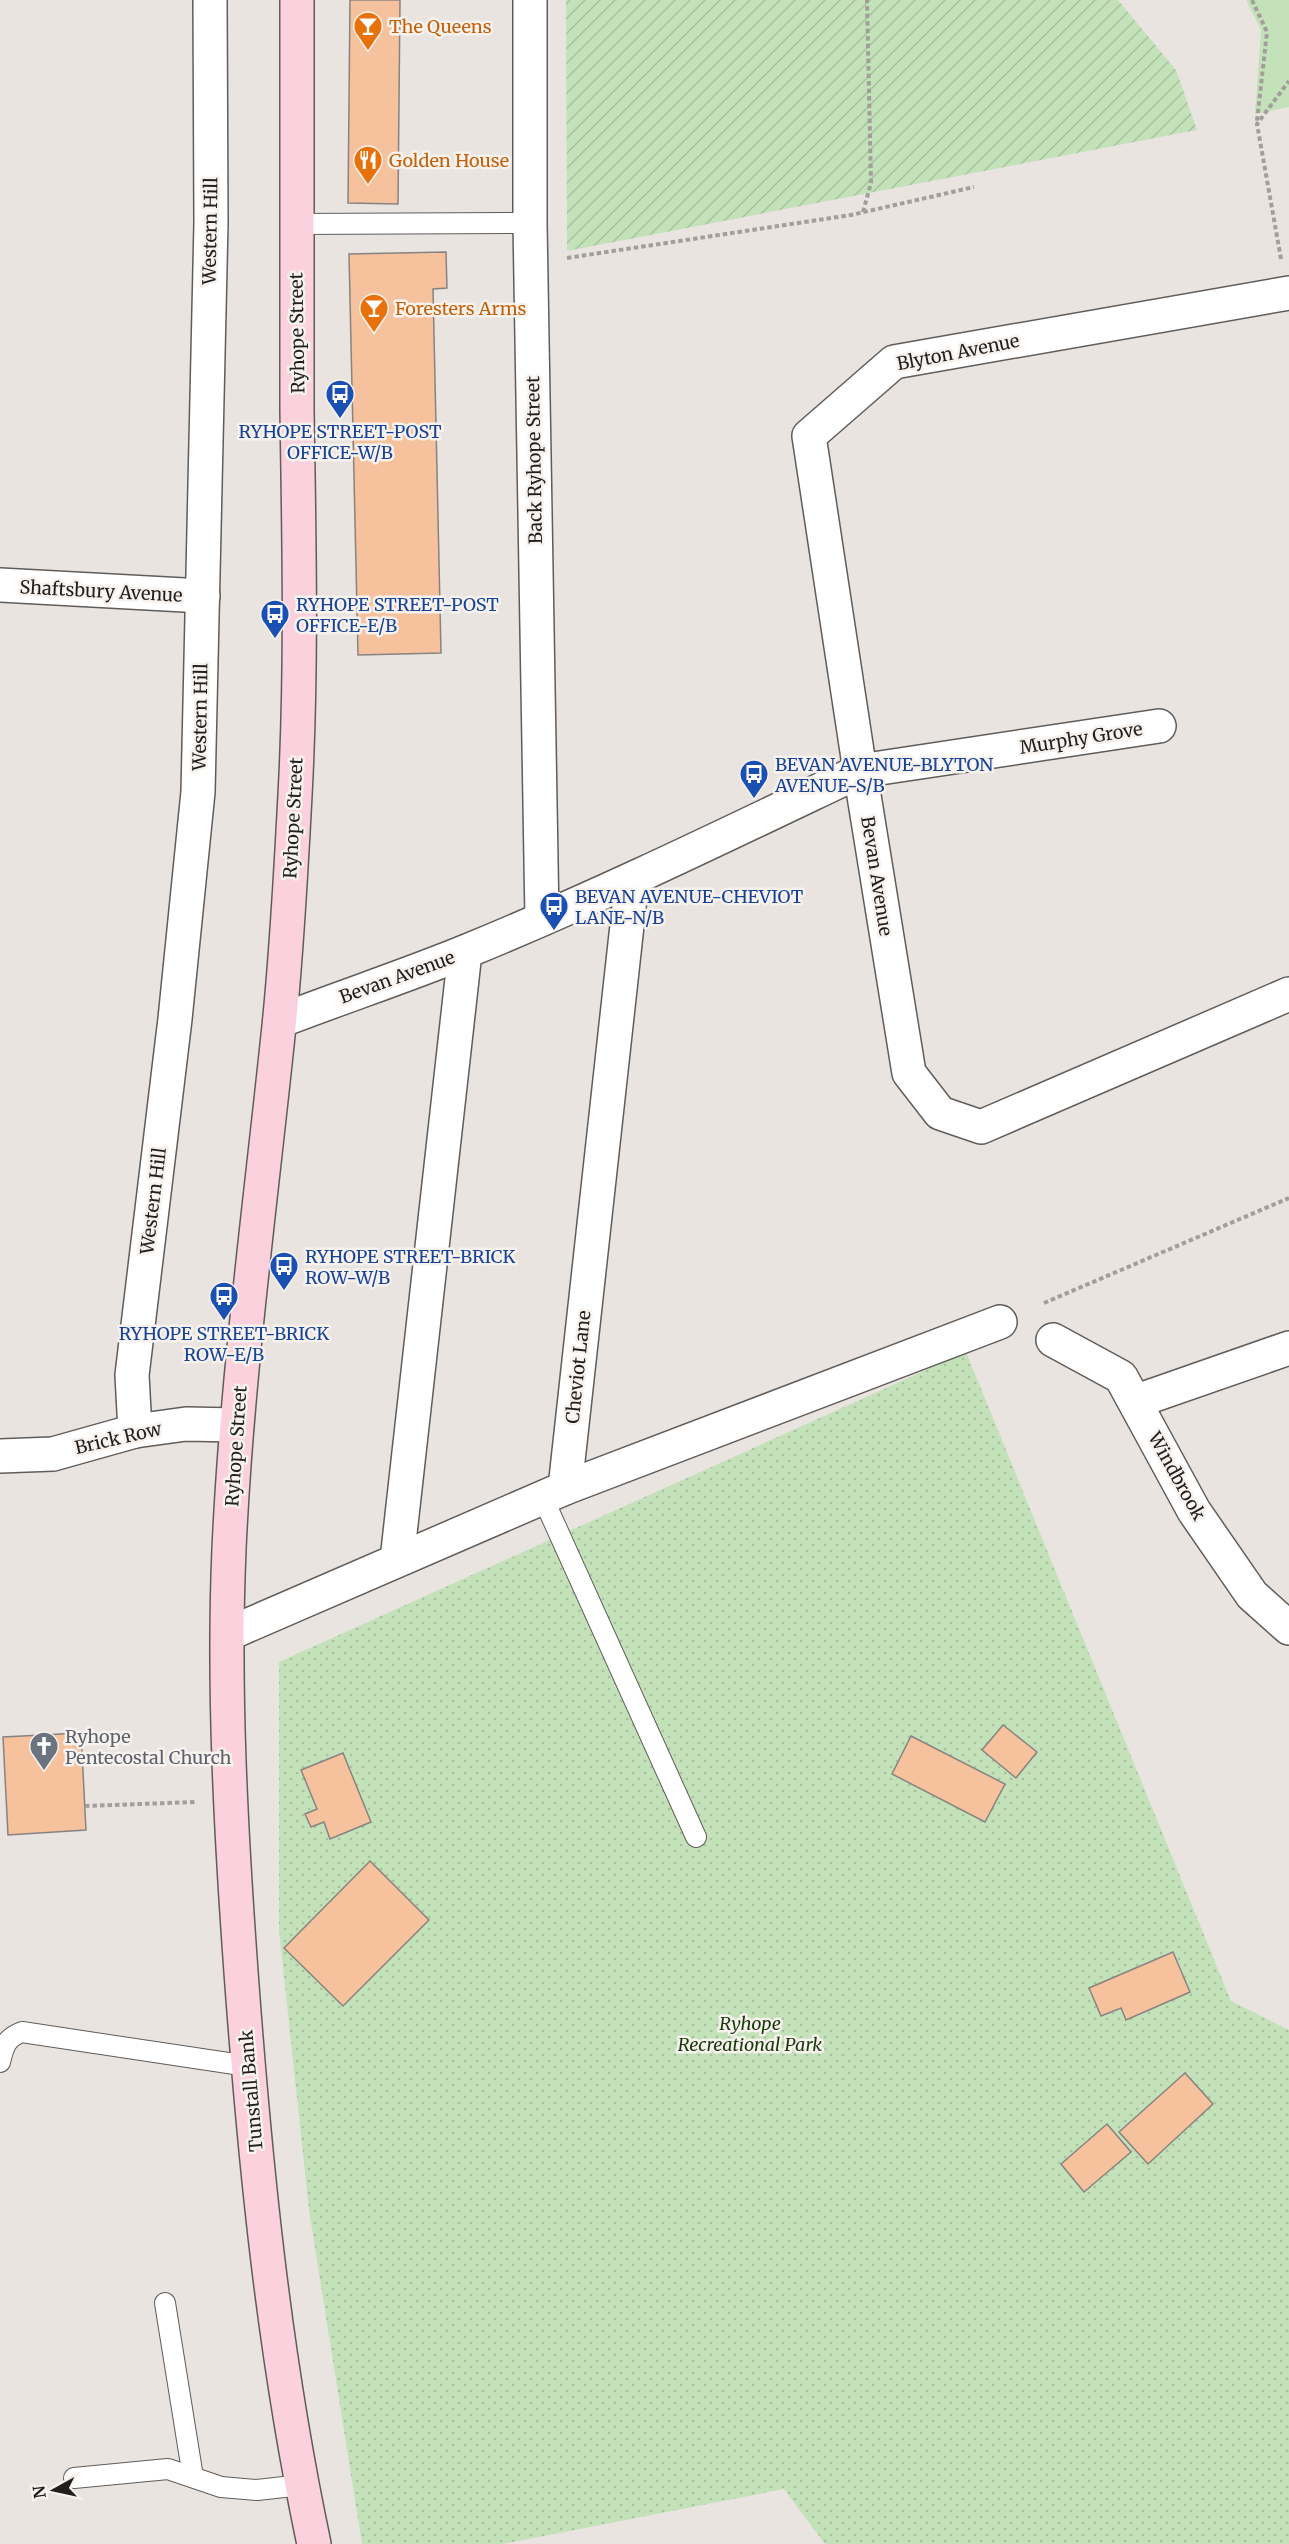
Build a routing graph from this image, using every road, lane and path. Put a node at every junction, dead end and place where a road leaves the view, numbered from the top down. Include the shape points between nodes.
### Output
1 (210, 0) edge
2 (297, 0) edge
3 (531, 0) edge
4 (867, 0) edge
5 (1252, 0) edge
6 (1289, 81) edge
7 (1257, 124) junction
8 (974, 187) dead end
9 (864, 212) junction
10 (530, 223) junction
11 (295, 225) junction
12 (531, 264) junction
13 (1288, 293) edge
14 (0, 585) edge
15 (203, 596) junction
16 (1159, 726) dead end
17 (860, 771) junction
18 (632, 880) junction
19 (542, 919) junction
20 (465, 952) junction
21 (1289, 994) edge
22 (280, 1021) junction
23 (1289, 1198) edge
24 (1000, 1322) joint
25 (1053, 1340) dead end
26 (1289, 1348) edge
27 (1137, 1401) junction
28 (236, 1425) junction
29 (135, 1431) junction
30 (0, 1456) edge
31 (554, 1493) junction
32 (397, 1560) junction
33 (1289, 1628) edge
34 (228, 1634) junction
35 (232, 1801) junction
36 (85, 1806) dead end
37 (696, 1837) dead end
38 (0, 2062) edge
39 (248, 2066) junction
40 (165, 2303) dead end
41 (193, 2477) junction
42 (74, 2478) dead end
43 (302, 2485) junction
44 (314, 2544) edge

1 - 15 street, Western Hill via 212,224
2 - 11 main road, Ryhope Street
3 - 10 street, Back Ryhope Street
4 - 9 path via 871,183
5 - 7 path via 1267,32
6 - 7 path
7 - 13 path
8 - 9 path
9 - 12 path
10 - 11 lane
10 - 12 street, Back Ryhope Street
11 - 22 main road, Ryhope Street via 299,578 296,790
12 - 19 street, Back Ryhope Street
13 - 17 street, Blyton Avenue via 894,362 809,436
14 - 15 street, Shaftsbury Avenue
15 - 29 street, Western Hill via 198,792 174,1031 132,1375
16 - 17 street, Murphy Grove
17 - 18 street, Bevan Avenue
17 - 21 street, Bevan Avenue via 909,1073 940,1113 981,1127
18 - 19 street, Bevan Avenue
18 - 31 street, Cheviot Lane
19 - 20 street, Bevan Avenue
20 - 22 street, Bevan Avenue
20 - 32 street
22 - 28 main road, Ryhope Street
23 - 24 path
24 - 31 street
25 - 27 street, Windbrook via 1121,1377
26 - 27 street
27 - 33 street, Windbrook via 1194,1511 1252,1595
28 - 29 street, Brick Row via 186,1424
28 - 34 main road, Ryhope Street
29 - 30 street, Brick Row via 53,1454
31 - 32 street
31 - 37 lane
32 - 34 street
34 - 35 main road, Tunstall Bank
35 - 36 path
35 - 39 main road, Tunstall Bank
38 - 39 lane via 4,2043 22,2032
39 - 43 main road, Tunstall Bank via 269,2284
40 - 41 lane
41 - 42 lane via 168,2469
41 - 43 lane via 221,2487 257,2490
43 - 44 main road, Tunstall Bank

